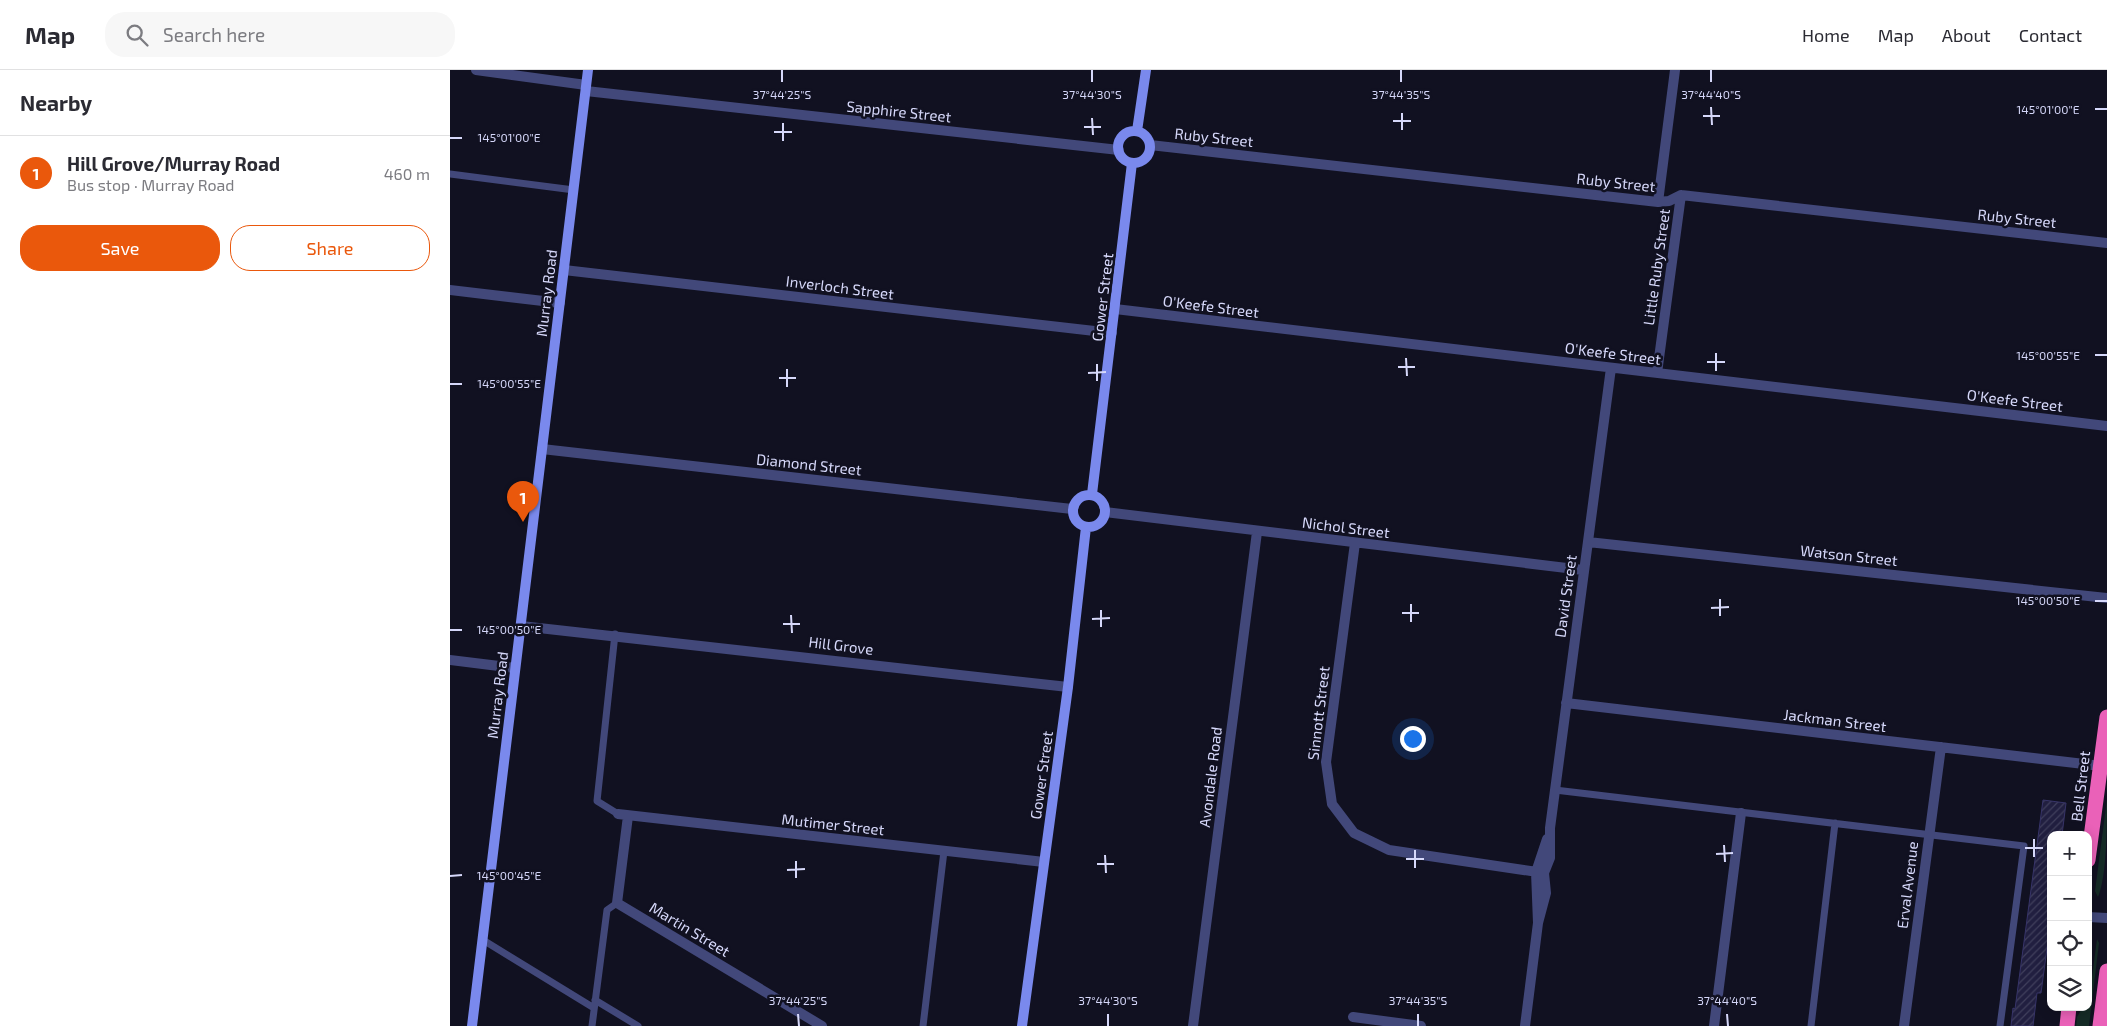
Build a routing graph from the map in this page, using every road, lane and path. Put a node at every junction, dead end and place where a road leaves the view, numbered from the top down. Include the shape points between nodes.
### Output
1 (476, 70) edge
2 (588, 70) edge
3 (1146, 70) edge
4 (1675, 70) edge
5 (586, 88) junction
6 (1138, 131) junction
7 (1150, 145) junction
8 (1119, 150) junction
9 (1132, 163) junction
10 (450, 174) edge
11 (574, 190) junction
12 (1681, 195) junction
13 (1658, 202) junction
14 (2107, 243) edge
15 (564, 270) junction
16 (450, 290) edge
17 (560, 303) junction
18 (1115, 309) junction
19 (1112, 334) junction
20 (1611, 368) junction
21 (1657, 373) junction
22 (2107, 426) edge
23 (542, 449) junction
24 (1092, 494) junction
25 (1072, 509) junction
26 (1105, 512) junction
27 (1086, 527) junction
28 (1257, 532) junction
29 (1588, 542) junction
30 (1355, 543) junction
31 (1583, 570) junction
32 (2107, 598) edge
33 (521, 626) junction
34 (615, 634) junction
35 (450, 660) edge
36 (516, 668) junction
37 (1068, 687) junction
38 (1566, 703) junction
39 (2107, 716) edge
40 (1941, 748) junction
41 (2101, 766) junction
42 (1556, 790) junction
43 (1741, 813) junction
44 (623, 815) junction
45 (1835, 823) junction
46 (2092, 831) edge
47 (1929, 834) junction
48 (944, 851) junction
49 (1044, 862) junction
50 (1540, 872) junction
51 (617, 903) junction
52 (2092, 917) edge
53 (2107, 918) edge
54 (483, 940) junction
55 (2107, 971) edge
56 (595, 1004) junction
57 (2069, 1011) edge
58 (1353, 1017) dead end
59 (472, 1026) edge
60 (592, 1026) edge
61 (638, 1026) edge
62 (822, 1026) edge
63 (923, 1026) edge
64 (1022, 1026) edge
65 (1193, 1026) edge
66 (1421, 1026) edge
67 (1524, 1026) edge
68 (1714, 1026) edge
69 (1811, 1026) edge
70 (1904, 1026) edge
71 (2000, 1026) edge
72 (2067, 1026) edge
73 (2100, 1026) edge

1 - 5 street, Sapphire Street
2 - 5 street, Murray Road
3 - 6 street
4 - 13 street
5 - 8 street, Sapphire Street
5 - 11 street, Murray Road
6 - 7 street via 1146,136
6 - 8 street via 1131,131 1121,138
7 - 9 street via 1144,160
7 - 13 street, Ruby Street
8 - 9 street via 1124,159
9 - 18 street, Gower Street
10 - 11 lane
11 - 15 street, Murray Road
12 - 13 street, Ruby Street
12 - 14 street, Ruby Street
12 - 21 street, Little Ruby Street
15 - 17 street, Murray Road
15 - 19 street, Inverloch Street
16 - 17 street
17 - 23 street, Murray Road
18 - 19 street, Gower Street
18 - 20 street, O'Keefe Street
19 - 24 street, Gower Street
20 - 21 street, O'Keefe Street
20 - 29 street, David Street
21 - 22 street, O'Keefe Street
23 - 25 street, Diamond Street
23 - 33 street, Murray Road
24 - 25 street via 1080,497
24 - 26 street via 1102,500
25 - 27 street via 1076,522
26 - 27 street via 1099,524
26 - 28 street, Nichol Street
27 - 37 street, Gower Street
28 - 30 street, Nichol Street
28 - 65 street, Avondale Road
29 - 31 street, David Street
29 - 32 street, Watson Street
30 - 31 street, Nichol Street
30 - 50 street, Sinnott Street via 1326,762 1332,804 1354,833 1389,850
31 - 38 street, David Street
33 - 34 street, Hill Grove
33 - 36 street, Murray Road
34 - 37 street, Hill Grove
34 - 44 lane via 597,801
35 - 36 street
36 - 54 street, Murray Road
37 - 49 street, Gower Street
38 - 40 street, Jackman Street
38 - 42 street, David Street
39 - 41 highway, Bell Street
40 - 41 street, Jackman Street
40 - 47 street, Erval Avenue
41 - 46 highway, Bell Street
42 - 43 lane
42 - 50 street, David Street via 1550,828 1550,858
43 - 45 lane
43 - 68 street
44 - 48 street, Mutimer Street
44 - 51 street
45 - 47 lane
45 - 69 lane
47 - 70 street, Erval Avenue
47 - 71 lane via 2024,846
48 - 49 street, Mutimer Street
48 - 63 lane
49 - 64 street, Gower Street
50 - 67 street, David Street via 1546,893 1538,923
51 - 56 lane via 607,910
51 - 62 street, Martin Street
52 - 53 street
54 - 56 lane
54 - 59 street, Murray Road
55 - 73 highway
56 - 60 lane
56 - 61 lane
57 - 72 highway
58 - 66 street

